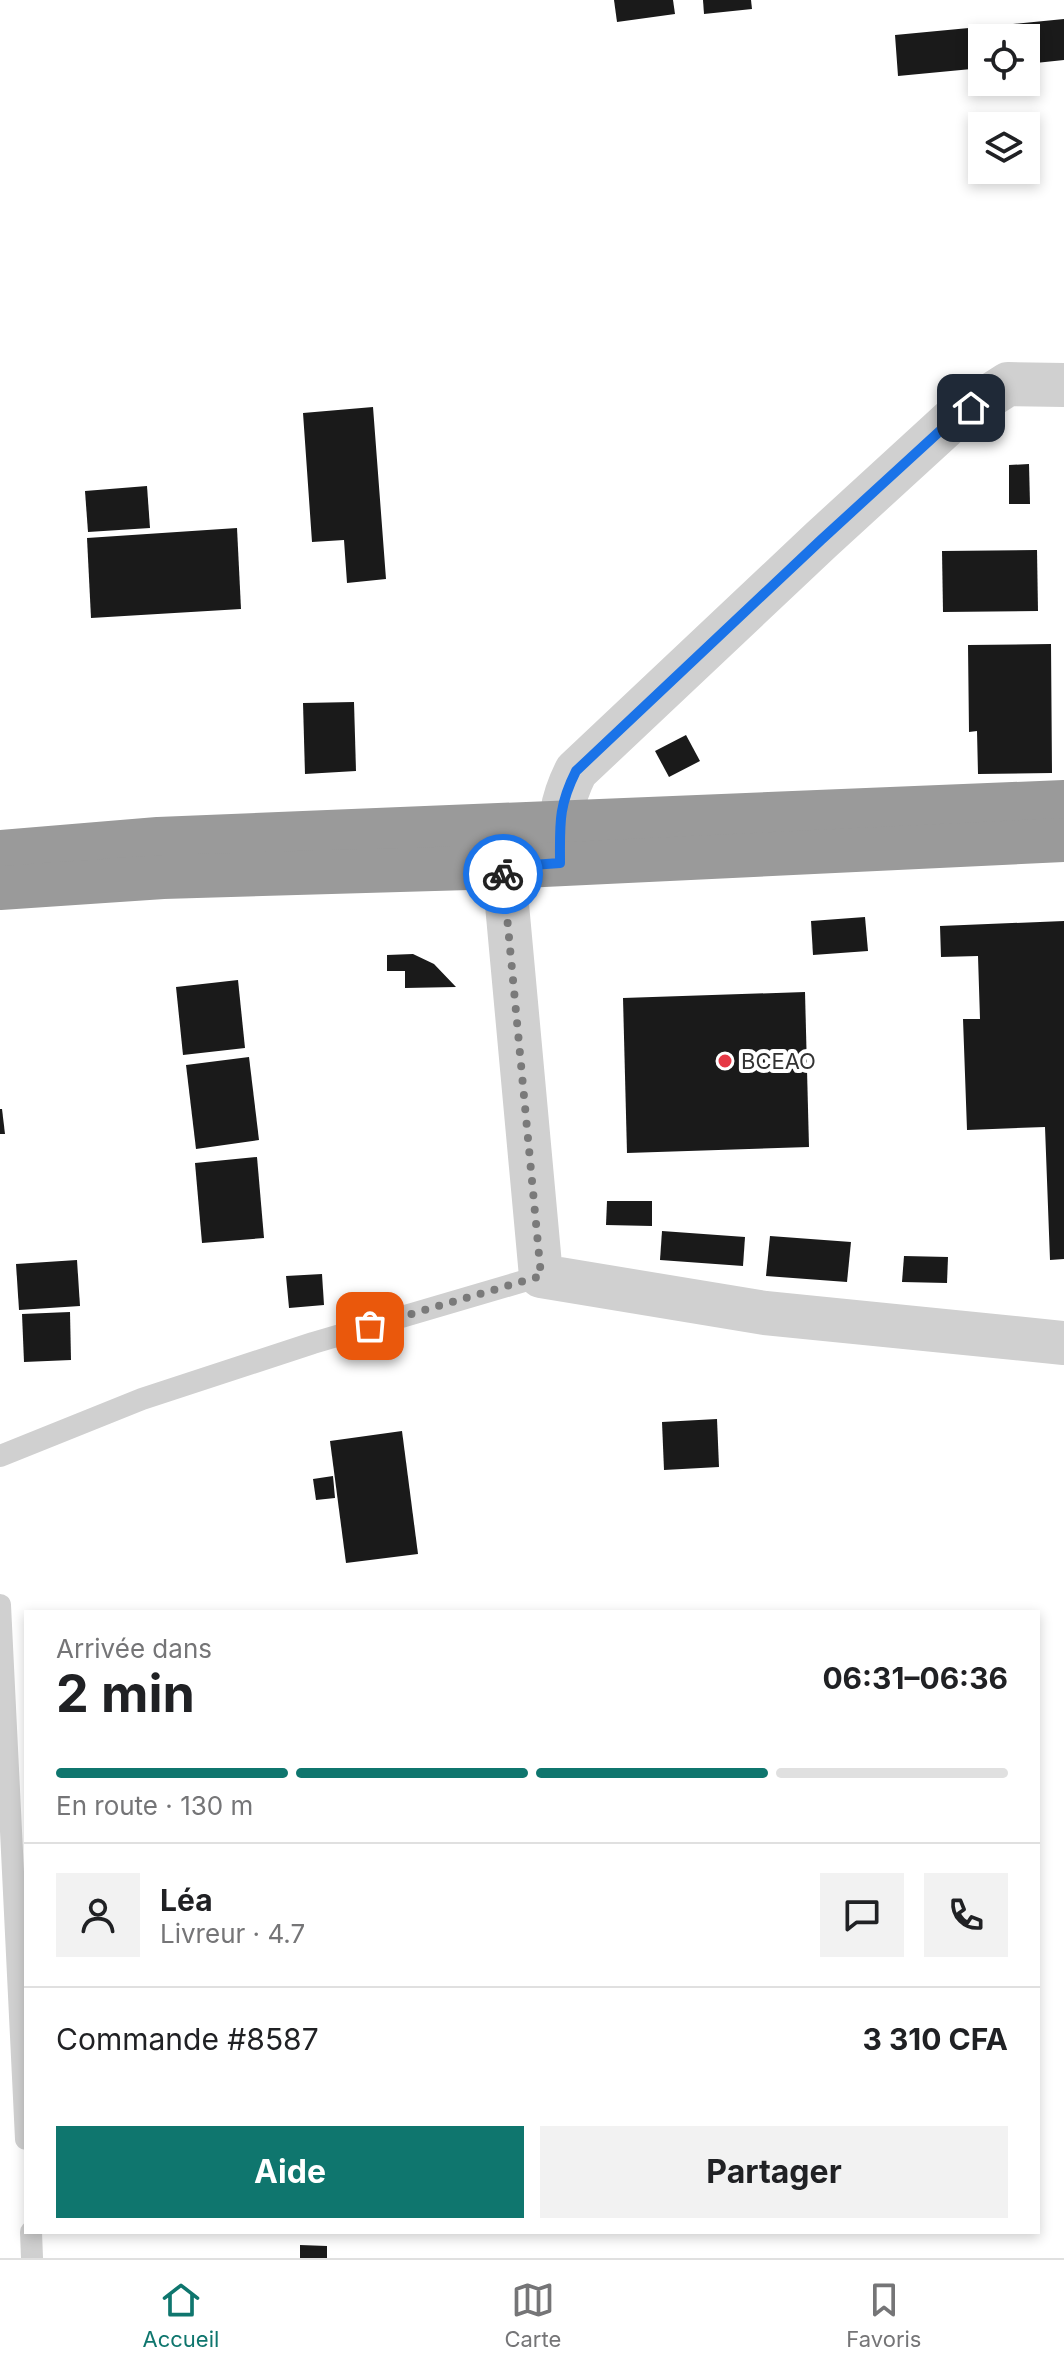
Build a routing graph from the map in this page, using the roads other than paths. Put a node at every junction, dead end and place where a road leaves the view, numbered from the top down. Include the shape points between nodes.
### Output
1 (1064, 385) edge
2 (1064, 802) edge
3 (1064, 840) edge
4 (560, 843) junction
5 (501, 846) junction
6 (0, 852) edge
7 (160, 858) junction
8 (0, 888) edge
9 (541, 1276) junction
10 (1064, 1343) edge
11 (0, 1456) edge
12 (0, 1605) edge
13 (24, 2098) edge
14 (31, 2234) edge
15 (32, 2258) edge

1 - 4 street via 1008,384 952,420 576,771 564,796
2 - 4 highway
3 - 4 highway
4 - 5 highway
5 - 7 highway
5 - 9 street
6 - 7 highway
7 - 8 highway
9 - 10 street via 765,1313
9 - 11 lane via 142,1399
12 - 13 lane
14 - 15 lane

